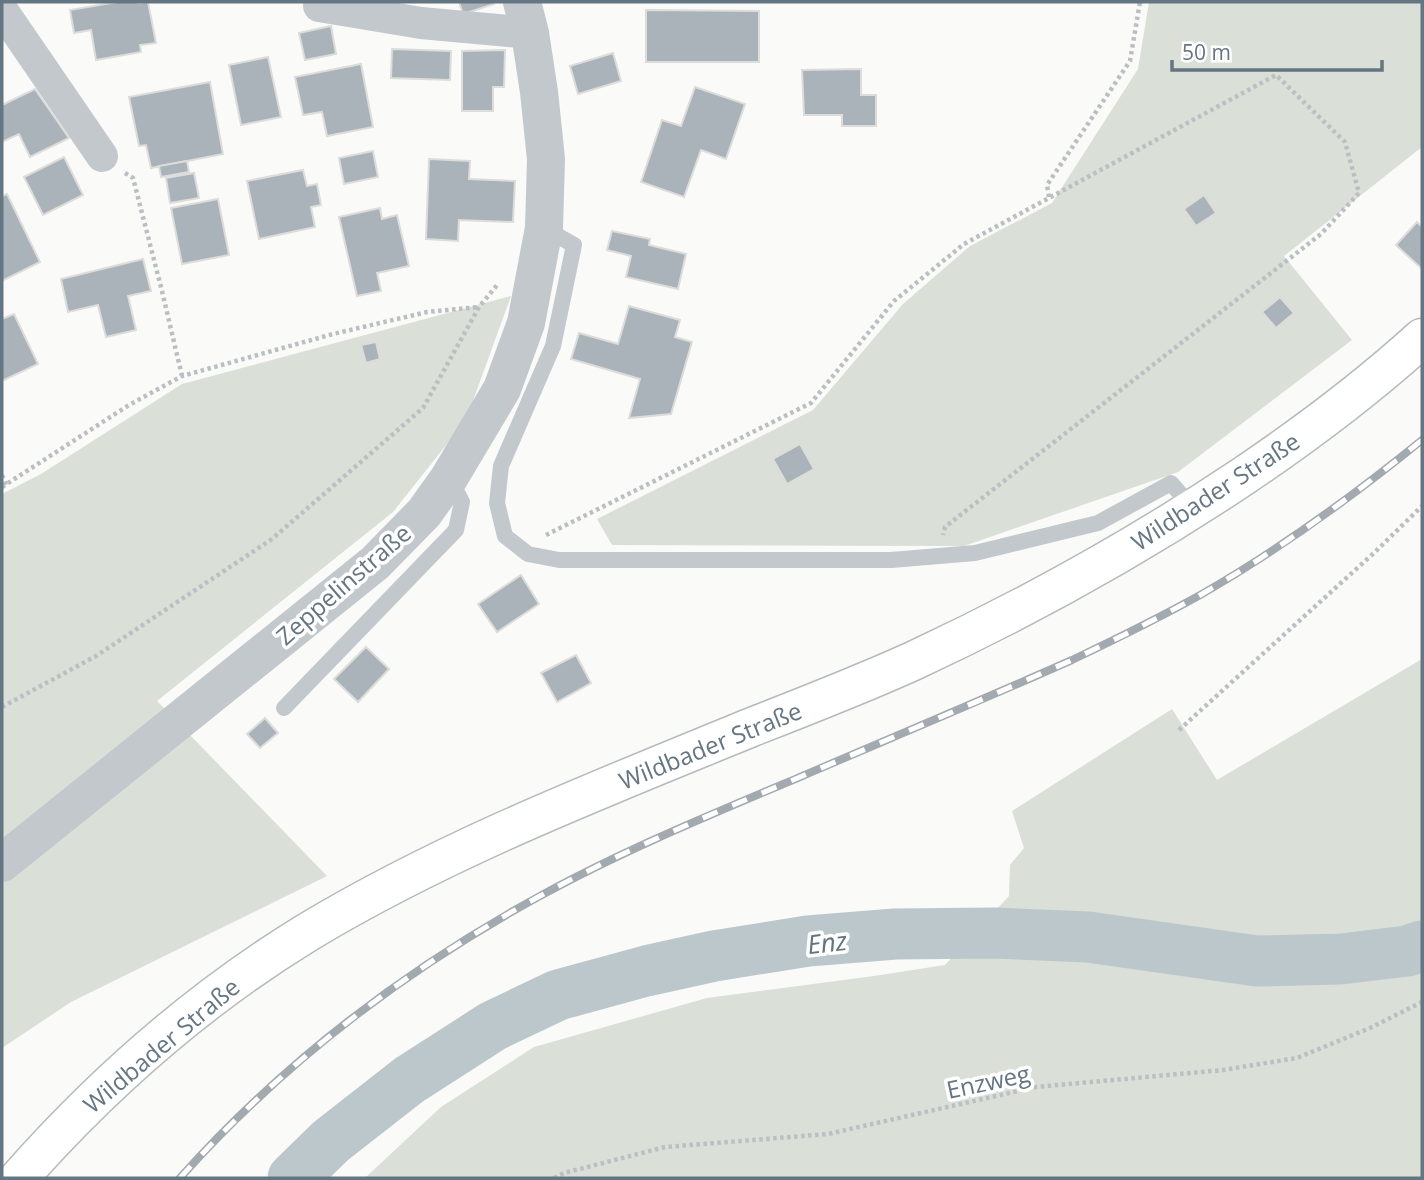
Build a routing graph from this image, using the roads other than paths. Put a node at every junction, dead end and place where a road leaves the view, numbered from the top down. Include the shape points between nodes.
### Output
1 (319, 6) dead end
2 (2, 10) edge
3 (526, 18) edge
4 (102, 156) road end
5 (544, 228) junction
6 (1422, 338) edge
7 (449, 478) junction
8 (1194, 510) junction
9 (284, 708) dead end
10 (2, 863) edge
11 (19, 1178) edge

1 - 3 street via 421,23
2 - 4 street
3 - 5 street, Zeppelinstraße via 546,159
5 - 7 street, Zeppelinstraße via 526,323 502,389
5 - 8 lane via 574,245 553,346 501,466 497,503 505,536 528,554 559,560 891,560 975,552 1098,523 1171,483
6 - 8 main road, Wildbader Straße via 1344,404
7 - 9 lane via 462,502 456,530
7 - 10 street, Zeppelinstraße via 424,513 375,563
8 - 11 main road, Wildbader Straße via 1009,615 885,673 506,830 327,922 190,1014 87,1106

